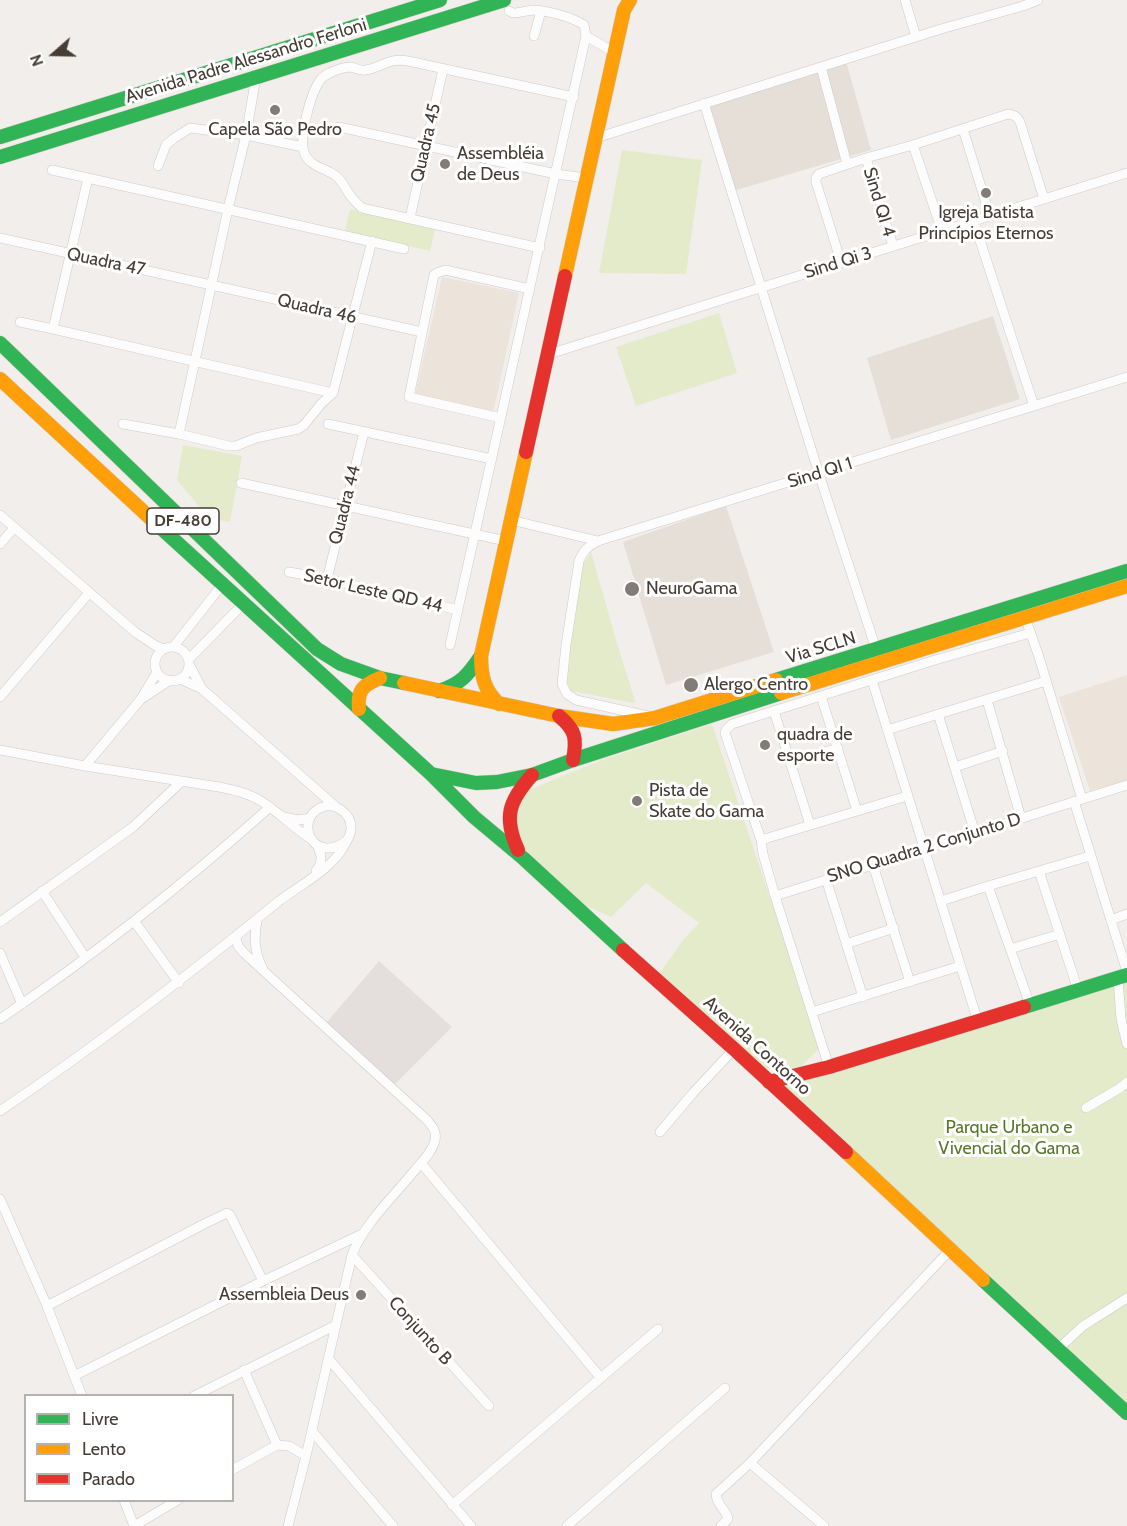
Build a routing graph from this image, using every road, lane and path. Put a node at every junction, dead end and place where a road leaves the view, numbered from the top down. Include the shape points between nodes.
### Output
1 (440, 0) edge
2 (905, 0) edge
3 (1038, 0) edge
4 (625, 3) edge
5 (506, 6) edge
6 (459, 7) edge
7 (541, 11) junction
8 (338, 32) junction
9 (534, 36) dead end
10 (586, 36) junction
11 (916, 37) junction
12 (318, 38) junction
13 (343, 50) junction
14 (615, 53) junction
15 (325, 56) junction
16 (821, 67) junction
17 (443, 69) junction
18 (256, 77) junction
19 (181, 81) junction
20 (574, 97) junction
21 (186, 99) junction
22 (704, 104) junction
23 (80, 112) junction
24 (339, 127) dead end
25 (963, 129) junction
26 (86, 130) junction
27 (246, 135) junction
28 (0, 136) edge
29 (596, 138) junction
30 (913, 145) junction
31 (426, 146) junction
32 (303, 147) junction
33 (0, 157) edge
34 (866, 158) junction
35 (848, 164) junction
36 (158, 166) dead end
37 (52, 170) dead end
38 (1127, 173) edge
39 (556, 174) junction
40 (88, 178) junction
41 (586, 178) junction
42 (1044, 199) junction
43 (228, 209) junction
44 (990, 216) junction
45 (410, 218) junction
46 (974, 222) junction
47 (942, 231) junction
48 (0, 238) edge
49 (372, 241) junction
50 (893, 246) junction
51 (540, 248) junction
52 (404, 249) dead end
53 (71, 255) junction
54 (840, 262) junction
55 (212, 284) junction
56 (761, 288) junction
57 (530, 289) junction
58 (353, 318) junction
59 (20, 322) dead end
60 (54, 329) junction
61 (422, 332) junction
62 (0, 343) edge
63 (549, 354) junction
64 (195, 362) junction
65 (1127, 377) edge
66 (0, 379) edge
67 (333, 393) junction
68 (1034, 406) junction
69 (501, 418) junction
70 (328, 423) dead end
71 (123, 424) dead end
72 (364, 432) junction
73 (179, 434) junction
74 (492, 459) junction
75 (819, 474) junction
76 (241, 483) dead end
77 (345, 505) junction
78 (0, 515) edge
79 (180, 518) junction
80 (511, 520) junction
81 (14, 528) junction
82 (165, 532) junction
83 (475, 534) junction
84 (506, 541) junction
85 (598, 541) junction
86 (0, 544) edge
87 (289, 572) dead end
88 (327, 579) junction
89 (1124, 580) edge
90 (222, 585) junction
91 (89, 593) junction
92 (243, 604) junction
93 (458, 610) junction
94 (1025, 617) junction
95 (135, 632) junction
96 (1030, 633) junction
97 (450, 645) dead end
98 (169, 648) junction
99 (876, 649) junction
100 (481, 656) junction
101 (156, 661) junction
102 (189, 662) junction
103 (157, 672) junction
104 (380, 678) junction
105 (175, 680) junction
106 (872, 681) junction
107 (1046, 681) junction
108 (202, 689) junction
109 (439, 691) junction
110 (821, 696) junction
111 (0, 697) edge
112 (141, 699) junction
113 (987, 700) junction
114 (499, 704) junction
115 (359, 709) junction
116 (686, 709) junction
117 (706, 710) junction
118 (774, 711) junction
119 (938, 714) junction
120 (559, 716) junction
121 (655, 718) junction
122 (688, 723) junction
123 (887, 730) junction
124 (837, 748) junction
125 (0, 750) edge
126 (1003, 751) junction
127 (573, 760) junction
128 (790, 762) junction
129 (86, 766) junction
130 (955, 767) junction
131 (431, 774) junction
132 (532, 775) junction
133 (182, 781) junction
134 (1126, 788) edge
135 (316, 791) junction
136 (907, 796) junction
137 (1078, 800) junction
138 (335, 806) junction
139 (270, 807) junction
140 (857, 811) junction
141 (312, 815) junction
142 (281, 816) junction
143 (1021, 818) junction
144 (810, 825) junction
145 (975, 833) junction
146 (761, 840) junction
147 (314, 842) junction
148 (346, 842) junction
149 (925, 849) junction
150 (520, 856) junction
151 (1090, 856) junction
152 (873, 865) junction
153 (1039, 871) junction
154 (314, 876) junction
155 (826, 879) junction
156 (988, 886) junction
157 (42, 891) junction
158 (775, 896) junction
159 (941, 901) junction
160 (1127, 914) edge
161 (257, 920) junction
162 (1111, 920) junction
163 (134, 921) junction
164 (0, 922) edge
165 (894, 928) junction
166 (1060, 934) junction
167 (236, 938) junction
168 (846, 944) junction
169 (1010, 949) junction
170 (0, 953) edge
171 (86, 957) junction
172 (960, 966) junction
173 (265, 974) junction
174 (1124, 975) edge
175 (910, 981) junction
176 (178, 983) junction
177 (1078, 990) junction
178 (863, 997) junction
179 (22, 1004) junction
180 (1030, 1005) junction
181 (812, 1012) junction
182 (0, 1019) edge
183 (978, 1022) junction
184 (1127, 1044) edge
185 (734, 1049) junction
186 (829, 1067) junction
187 (769, 1082) junction
188 (1127, 1082) edge
189 (1086, 1108) dead end
190 (0, 1111) edge
191 (660, 1132) dead end
192 (421, 1163) junction
193 (0, 1199) edge
194 (362, 1234) junction
195 (951, 1249) junction
196 (352, 1256) junction
197 (263, 1281) junction
198 (1127, 1298) edge
199 (47, 1306) junction
200 (336, 1325) junction
201 (658, 1329) dead end
202 (1058, 1348) junction
203 (328, 1358) junction
204 (244, 1370) junction
205 (74, 1376) junction
206 (601, 1378) junction
207 (725, 1388) dead end
208 (82, 1394) edge
209 (196, 1394) edge
210 (489, 1406) dead end
211 (1127, 1413) edge
212 (312, 1431) junction
213 (277, 1445) junction
214 (306, 1456) junction
215 (750, 1463) junction
216 (234, 1469) edge
217 (125, 1502) edge
218 (175, 1502) edge
219 (452, 1505) junction
220 (287, 1525) edge
221 (134, 1526) edge
222 (393, 1526) edge
223 (471, 1526) edge
224 (567, 1526) edge
225 (721, 1526) edge
226 (824, 1526) edge

1 - 8 main road, Avenida Padre Alessandro Ferloni
2 - 11 street
3 - 11 street
4 - 14 main road
5 - 6 main road, Avenida Padre Alessandro Ferloni
5 - 7 street via 513,13
6 - 13 main road, Avenida Padre Alessandro Ferloni
7 - 9 street
7 - 10 street via 584,25
8 - 12 main road, Avenida Padre Alessandro Ferloni
8 - 13 main road via 337,41
10 - 14 street
10 - 20 street
11 - 16 street
12 - 15 main road via 326,46
12 - 19 main road, Avenida Padre Alessandro Ferloni
13 - 15 main road, Avenida Padre Alessandro Ferloni
14 - 29 main road
15 - 18 main road, Avenida Padre Alessandro Ferloni
16 - 22 street
16 - 35 street
17 - 20 street
17 - 31 street, Quadra 45
17 - 32 street via 401,59 365,70 349,67 323,77 304,126
18 - 21 main road, Avenida Padre Alessandro Ferloni
18 - 27 street
19 - 21 main road via 180,91
19 - 23 main road, Avenida Padre Alessandro Ferloni
20 - 39 street
21 - 26 main road, Avenida Padre Alessandro Ferloni
22 - 29 street
22 - 56 street
23 - 26 main road via 88,124
23 - 28 main road, Avenida Padre Alessandro Ferloni
24 - 31 street
25 - 30 street, Sind QI 4
25 - 42 street, Sind QI 4 via 1008,114 1016,116
25 - 44 street
26 - 33 main road, Avenida Padre Alessandro Ferloni
27 - 32 street
27 - 36 street via 190,128 166,144
27 - 43 street
29 - 41 main road
30 - 34 street, Sind QI 4
30 - 47 street
31 - 39 street
31 - 45 street, Quadra 45
32 - 45 street via 307,158 335,175 362,208
34 - 35 street, Sind QI 4
34 - 50 street, Sind QI 4
35 - 54 street, Sind QI 4 via 816,178
37 - 40 street
38 - 42 street, Sind Qi 3
39 - 41 street
39 - 51 street
40 - 43 street
40 - 53 street
41 - 63 main road
42 - 44 street, Sind Qi 3
43 - 49 street
43 - 55 street
44 - 46 street, Sind Qi 3
45 - 51 street
46 - 47 street, Sind Qi 3
46 - 68 street
47 - 50 street, Sind Qi 3
48 - 53 street, Quadra 47
49 - 52 street
49 - 58 street
50 - 54 street, Sind Qi 3
51 - 57 street
53 - 55 street, Quadra 47
53 - 60 street
54 - 56 street, Sind Qi 3
55 - 58 street, Quadra 46
55 - 64 street
56 - 63 street, Sind Qi 3
56 - 75 street
57 - 61 street via 441,271 434,275
57 - 69 street
58 - 61 street, Quadra 46
58 - 67 street
59 - 60 street
60 - 64 street
61 - 69 street via 409,397
62 - 79 main road, DF-480
63 - 80 main road
64 - 67 street
64 - 73 street
65 - 68 street, Sind QI 1
66 - 82 main road, DF-480
67 - 73 street via 298,429 237,446
68 - 75 street, Sind QI 1
69 - 74 street
70 - 72 street
71 - 73 street
72 - 74 street
72 - 77 street, Quadra 44
74 - 83 street
75 - 85 street, Sind QI 1
75 - 99 street
76 - 77 street
77 - 83 street
77 - 88 street, Quadra 44
78 - 81 street
79 - 82 main road via 169,518 164,524
79 - 104 main road, DF-480 via 317,649 350,668
80 - 84 main road
80 - 85 street
81 - 86 street
81 - 91 street
82 - 90 main road, DF-480
83 - 84 street
83 - 93 street
84 - 100 main road
85 - 121 street via 583,552 579,561 562,684 576,700
87 - 88 street, Setor Leste QD 44
88 - 93 street, Setor Leste QD 44
89 - 94 main road, Via SCLN
89 - 99 main road, Via SCLN via 1113,581 1110,576
90 - 92 main road, DF-480
90 - 98 street
91 - 95 street
91 - 111 street
92 - 102 street
92 - 115 main road, DF-480
93 - 97 street
94 - 96 street
94 - 117 main road, Via SCLN
95 - 98 street via 156,646
95 - 101 street
96 - 106 street
96 - 107 street
98 - 101 street via 158,654
98 - 102 street via 180,648
99 - 117 main road, Via SCLN
100 - 109 main road via 463,680
100 - 114 main road via 483,681
101 - 103 street
102 - 105 street via 186,673
102 - 108 street
103 - 105 street
103 - 112 street
104 - 109 main road, Via SCLN
104 - 115 main road via 367,683 359,693
105 - 108 street
105 - 112 street
106 - 110 street
106 - 123 street
107 - 113 street
107 - 137 street
108 - 135 street
109 - 114 main road, Via SCLN
110 - 118 street
110 - 124 street
112 - 129 street
113 - 119 street
113 - 126 street
114 - 120 main road, Via SCLN
115 - 131 main road, Avenida Contorno
116 - 117 main road, Via SCLN
116 - 121 main road, Via SCLN
116 - 122 main road
117 - 122 main road, Via SCLN
118 - 128 street
118 - 146 street via 732,724 725,733
119 - 123 street
119 - 130 street
120 - 121 main road, Via SCLN via 613,724
120 - 127 main road via 574,731
122 - 127 main road, Via SCLN
123 - 136 street
124 - 128 street
124 - 140 street
125 - 129 street
126 - 130 street
126 - 143 street
127 - 132 main road, Via SCLN
128 - 144 street
129 - 133 street
130 - 145 street
131 - 132 main road, Via SCLN via 476,783
131 - 150 main road, Avenida Contorno
132 - 150 main road via 516,793 508,814 510,833
133 - 139 street via 238,791
133 - 157 street via 133,828
134 - 137 street, SNO Quadra 2 Conjunto D
135 - 138 street
135 - 141 street
136 - 140 street
136 - 149 street
137 - 143 street, SNO Quadra 2 Conjunto D
137 - 151 street
138 - 141 street via 320,808
138 - 148 street via 351,823
139 - 142 street
139 - 163 street
140 - 144 street
141 - 142 street via 298,820
141 - 147 street via 308,833
142 - 147 street
143 - 145 street, SNO Quadra 2 Conjunto D
144 - 146 street
145 - 149 street, SNO Quadra 2 Conjunto D
146 - 158 street
147 - 148 street via 327,849
147 - 154 street via 322,859
148 - 154 street
149 - 152 street, SNO Quadra 2 Conjunto D
149 - 159 street
150 - 185 main road, Avenida Contorno
151 - 153 street
151 - 162 street
152 - 155 street, SNO Quadra 2 Conjunto D
152 - 165 street
153 - 156 street
153 - 166 street
154 - 161 street
155 - 158 street, SNO Quadra 2 Conjunto D
155 - 168 street
156 - 159 street
156 - 169 street
157 - 164 street
157 - 171 street
158 - 181 street
159 - 172 street
160 - 162 street
161 - 167 street
161 - 173 street via 255,947
162 - 174 street
163 - 171 street
163 - 176 street
165 - 168 street
165 - 175 street
166 - 169 street
166 - 177 street
167 - 173 street via 240,950
167 - 176 street
168 - 178 street
169 - 180 street
170 - 179 street
171 - 179 street
172 - 175 street
172 - 183 street
173 - 192 street via 432,1126 435,1143
174 - 177 main road
174 - 184 street via 1120,1019
175 - 178 street
176 - 190 street
177 - 180 main road
178 - 181 street
179 - 182 street
180 - 183 main road
181 - 186 street
183 - 186 main road
185 - 187 main road, Avenida Contorno
185 - 191 street
186 - 187 main road
187 - 195 main road, Avenida Contorno
188 - 189 street
192 - 194 street
192 - 206 street
193 - 199 street
194 - 196 street
194 - 197 street
195 - 202 main road, Avenida Contorno
195 - 215 street
196 - 200 street
196 - 210 street, Conjunto B
197 - 199 street via 227,1213
197 - 205 street
198 - 202 street via 1083,1326
199 - 205 street
200 - 203 street
200 - 204 street
201 - 206 street
202 - 211 main road, Avenida Contorno
203 - 212 street
203 - 219 street
204 - 209 street
204 - 213 street
205 - 208 street
206 - 219 street
207 - 224 street
212 - 214 street
212 - 222 street
213 - 214 street via 289,1446
213 - 216 street
214 - 220 street
215 - 225 street via 716,1494 728,1520
215 - 226 street
217 - 221 street
218 - 221 street
219 - 223 street

